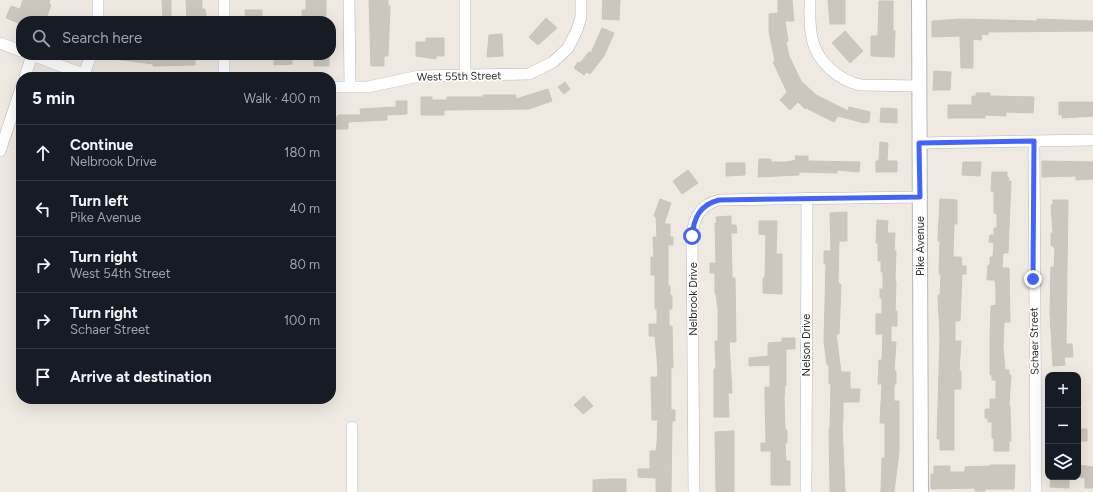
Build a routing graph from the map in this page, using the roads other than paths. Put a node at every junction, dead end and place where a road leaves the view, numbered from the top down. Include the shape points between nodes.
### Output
1 (98, 0) edge
2 (224, 0) edge
3 (349, 0) edge
4 (465, 0) edge
5 (581, 0) edge
6 (810, 0) edge
7 (919, 0) edge
8 (98, 16) edge
9 (224, 16) edge
10 (0, 43) edge
11 (16, 49) edge
12 (30, 60) edge
13 (45, 60) edge
14 (90, 60) edge
15 (224, 60) edge
16 (27, 72) edge
17 (77, 72) edge
18 (88, 72) edge
19 (224, 72) edge
20 (465, 76) junction
21 (919, 86) junction
22 (336, 87) edge
23 (350, 87) junction
24 (16, 103) edge
25 (1093, 140) edge
26 (1034, 141) junction
27 (919, 143) junction
28 (0, 151) edge
29 (920, 197) junction
30 (807, 198) junction
31 (352, 427) dead end
32 (352, 492) edge
33 (694, 492) edge
34 (806, 492) edge
35 (921, 492) edge
36 (1036, 492) edge

1 - 8 street
2 - 9 street
3 - 23 street
4 - 20 street
5 - 20 street, West 55th Street via 580,17 574,39 560,57 539,70 516,76
6 - 21 street via 812,39 822,59 836,74 853,84
7 - 21 street, Pike Avenue
10 - 11 street
12 - 16 street
13 - 17 street
14 - 18 street
15 - 19 street
20 - 23 street, West 55th Street via 408,77 378,85
21 - 27 street, Pike Avenue
22 - 23 street, West 55th Street
24 - 28 street
25 - 26 street
26 - 27 street
26 - 36 street, Schaer Street
27 - 29 street, Pike Avenue
29 - 30 street, Nelbrook Drive
29 - 35 street, Pike Avenue
30 - 33 street, Nelbrook Drive via 719,200 703,208 695,219 692,236
30 - 34 street, Nelson Drive
31 - 32 street

